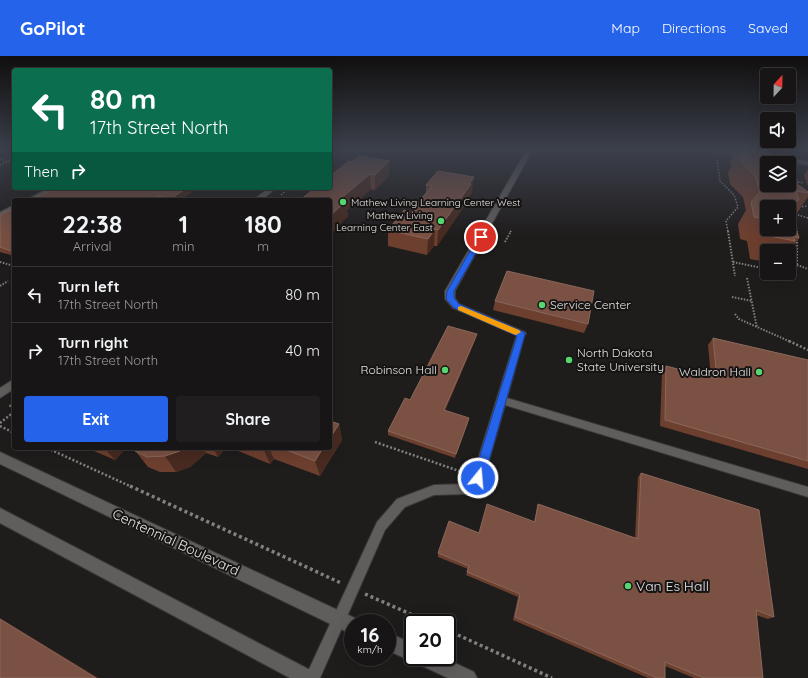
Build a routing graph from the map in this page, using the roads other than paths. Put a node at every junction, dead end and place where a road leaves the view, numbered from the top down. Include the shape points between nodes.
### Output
1 (514, 178) edge
2 (49, 190) edge
3 (270, 190) edge
4 (33, 198) edge
5 (260, 198) edge
6 (12, 208) edge
7 (0, 214) edge
8 (521, 334) joint
9 (12, 385) edge
10 (0, 394) edge
11 (502, 400) junction
12 (0, 458) edge
13 (808, 492) edge
14 (0, 515) edge
15 (338, 619) junction
16 (344, 622) edge
17 (442, 666) edge
18 (308, 678) edge
19 (312, 678) edge
20 (468, 678) edge

1 - 8 street via 450,291 450,299 456,306
2 - 4 lane
3 - 5 street
6 - 7 lane
8 - 11 lane
9 - 10 street
11 - 13 lane
11 - 15 lane via 478,478 468,489 434,490 401,503 380,526
12 - 15 street, Centennial Boulevard
14 - 18 street
15 - 16 street, Centennial Boulevard
15 - 19 lane
17 - 20 street

